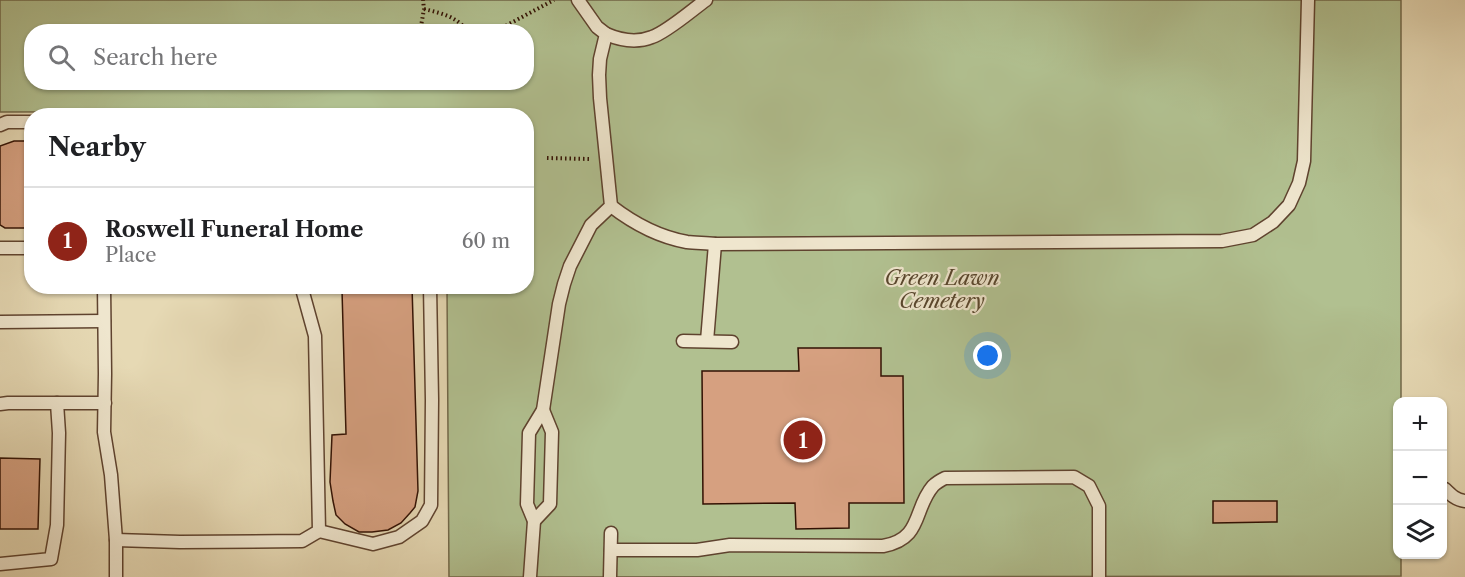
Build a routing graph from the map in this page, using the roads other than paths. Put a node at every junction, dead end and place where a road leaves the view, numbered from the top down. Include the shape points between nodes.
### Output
1 (578, 0) edge
2 (706, 0) edge
3 (1308, 0) edge
4 (606, 34) junction
5 (24, 122) edge
6 (0, 125) edge
7 (611, 206) junction
8 (715, 244) junction
9 (0, 248) edge
10 (24, 248) edge
11 (104, 294) edge
12 (303, 294) edge
13 (430, 294) edge
14 (104, 321) junction
15 (0, 322) edge
16 (683, 341) dead end
17 (707, 341) junction
18 (732, 342) dead end
19 (57, 403) junction
20 (105, 403) junction
21 (0, 404) edge
22 (543, 410) junction
23 (1447, 491) edge
24 (1465, 501) edge
25 (534, 520) junction
26 (319, 531) junction
27 (611, 533) dead end
28 (116, 540) junction
29 (611, 550) junction
30 (18, 563) junction
31 (0, 564) edge
32 (18, 577) edge
33 (116, 577) edge
34 (530, 577) edge
35 (610, 577) edge
36 (1099, 577) edge

1 - 4 lane
2 - 4 lane via 651,38 625,40
3 - 8 lane via 1304,161 1299,183 1289,205 1274,222 1253,235 1222,241
4 - 7 lane via 599,75
5 - 6 lane
7 - 8 lane via 666,236
7 - 22 lane via 591,225 570,266 559,304
8 - 17 lane
9 - 10 lane
11 - 14 lane
12 - 26 lane via 315,336
13 - 26 lane via 431,505 422,521 399,537 373,544
14 - 15 lane
14 - 20 lane
16 - 17 lane
17 - 18 lane
19 - 20 lane
19 - 21 lane
19 - 30 lane via 57,525 51,559
20 - 28 lane via 104,432
22 - 25 lane via 529,433 527,504
22 - 25 lane via 552,432 550,504
23 - 24 lane
25 - 34 lane
26 - 28 lane via 302,541
27 - 29 lane
28 - 33 lane
29 - 35 lane
29 - 36 lane via 697,550 730,545 884,546 907,536 934,486 945,478 1074,477 1089,486 1099,506
30 - 31 lane
30 - 32 lane

